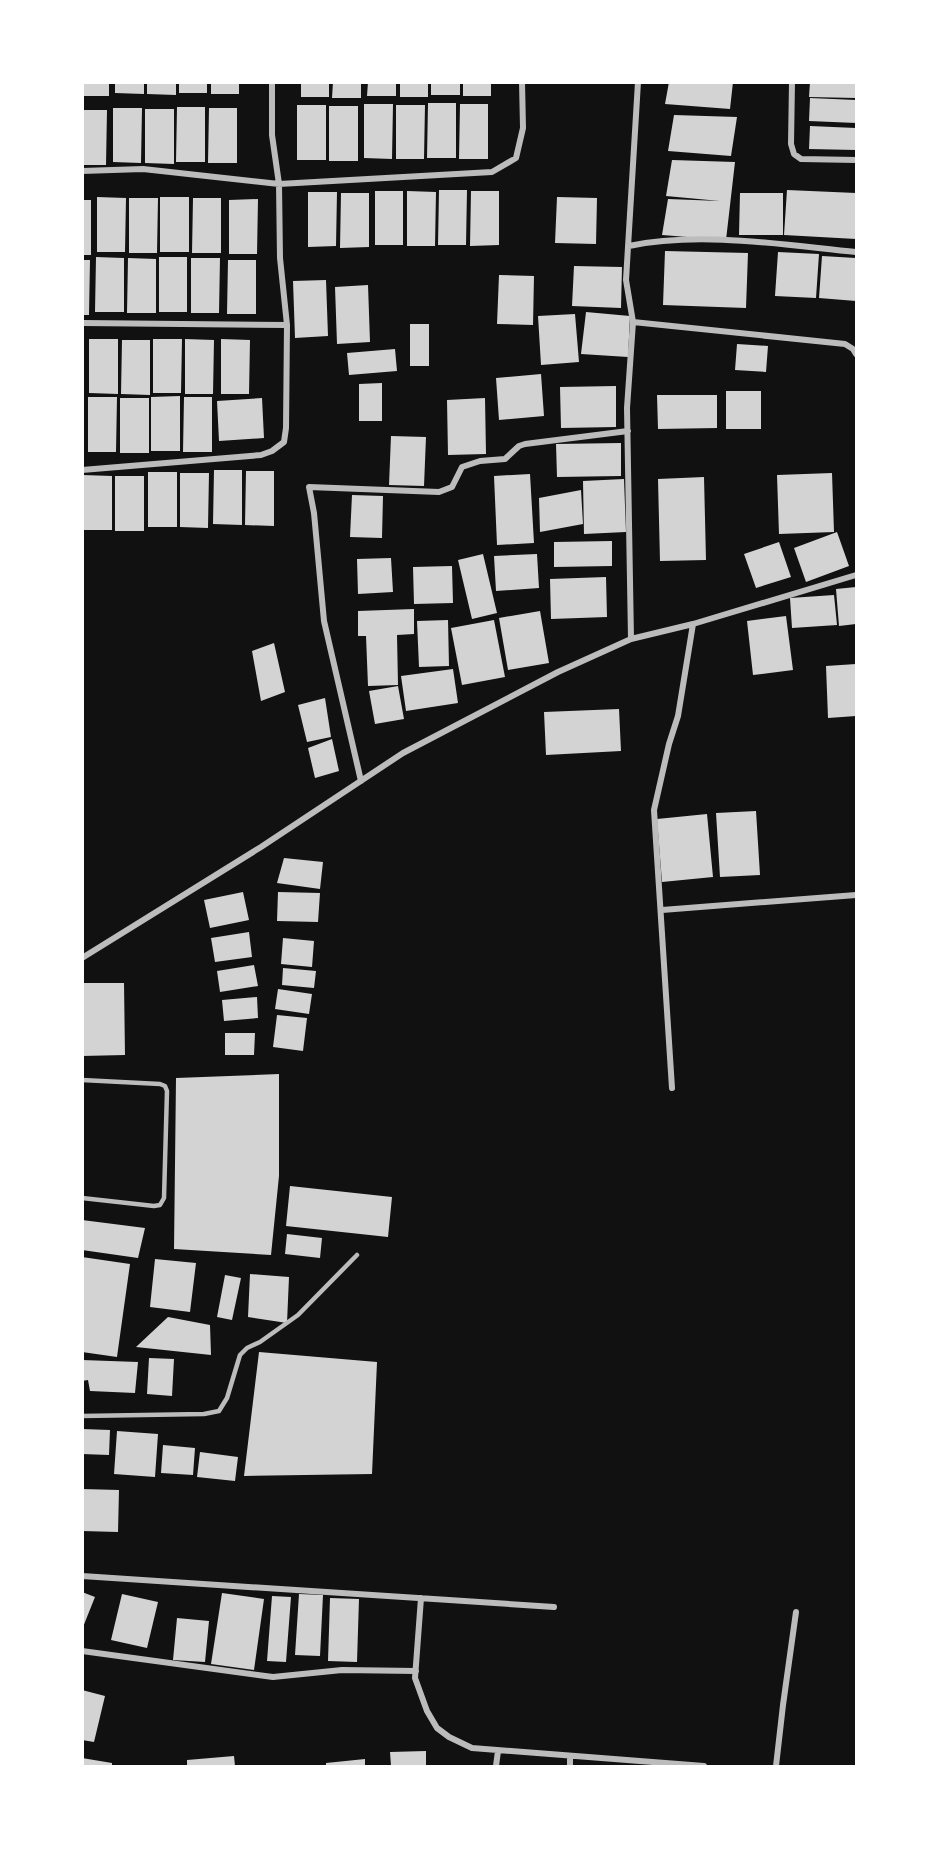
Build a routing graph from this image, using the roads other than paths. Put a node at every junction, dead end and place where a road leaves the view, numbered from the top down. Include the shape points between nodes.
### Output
1 (272, 82) edge
2 (522, 82) edge
3 (638, 82) edge
4 (792, 82) edge
5 (856, 160) edge
6 (82, 171) edge
7 (279, 184) junction
8 (629, 246) junction
9 (856, 252) edge
10 (633, 322) junction
11 (82, 323) edge
12 (287, 325) junction
13 (856, 354) edge
14 (628, 431) junction
15 (82, 470) edge
16 (856, 575) edge
17 (693, 624) junction
18 (631, 639) junction
19 (361, 781) junction
20 (856, 895) edge
21 (662, 910) junction
22 (82, 958) edge
23 (82, 1080) edge
24 (672, 1088) dead end
25 (82, 1198) edge
26 (357, 1255) dead end
27 (82, 1416) edge
28 (82, 1576) edge
29 (421, 1599) junction
30 (554, 1607) dead end
31 (796, 1612) dead end
32 (82, 1652) edge
33 (416, 1671) junction
34 (498, 1751) junction
35 (570, 1757) junction
36 (496, 1767) edge
37 (570, 1767) edge
38 (704, 1767) edge
39 (776, 1767) edge

1 - 7 street via 272,135
2 - 7 street via 523,128 516,158 492,172
3 - 8 street
4 - 5 street via 794,154 801,159
6 - 7 street via 143,169
7 - 12 street via 280,258
8 - 9 street via 659,240 703,240
8 - 10 street via 626,280
10 - 13 street via 845,344
10 - 14 street
11 - 12 street
12 - 15 street via 286,428 284,442 272,452
14 - 18 street
14 - 19 street via 525,444 505,459 462,467 452,487 439,492 309,487 324,621
16 - 17 street
17 - 18 street
17 - 21 street via 678,716 654,810
18 - 19 street via 558,672 403,753
19 - 22 street
20 - 21 street
21 - 24 street
23 - 25 lane via 160,1084 167,1091 164,1198 160,1205
26 - 27 lane via 298,1315 240,1355 219,1411
28 - 29 street
29 - 30 street
29 - 33 street
31 - 39 street
32 - 33 street via 273,1677 342,1670
33 - 34 street via 427,1711 437,1728 472,1748
34 - 35 street
34 - 36 street
35 - 37 street
35 - 38 street

